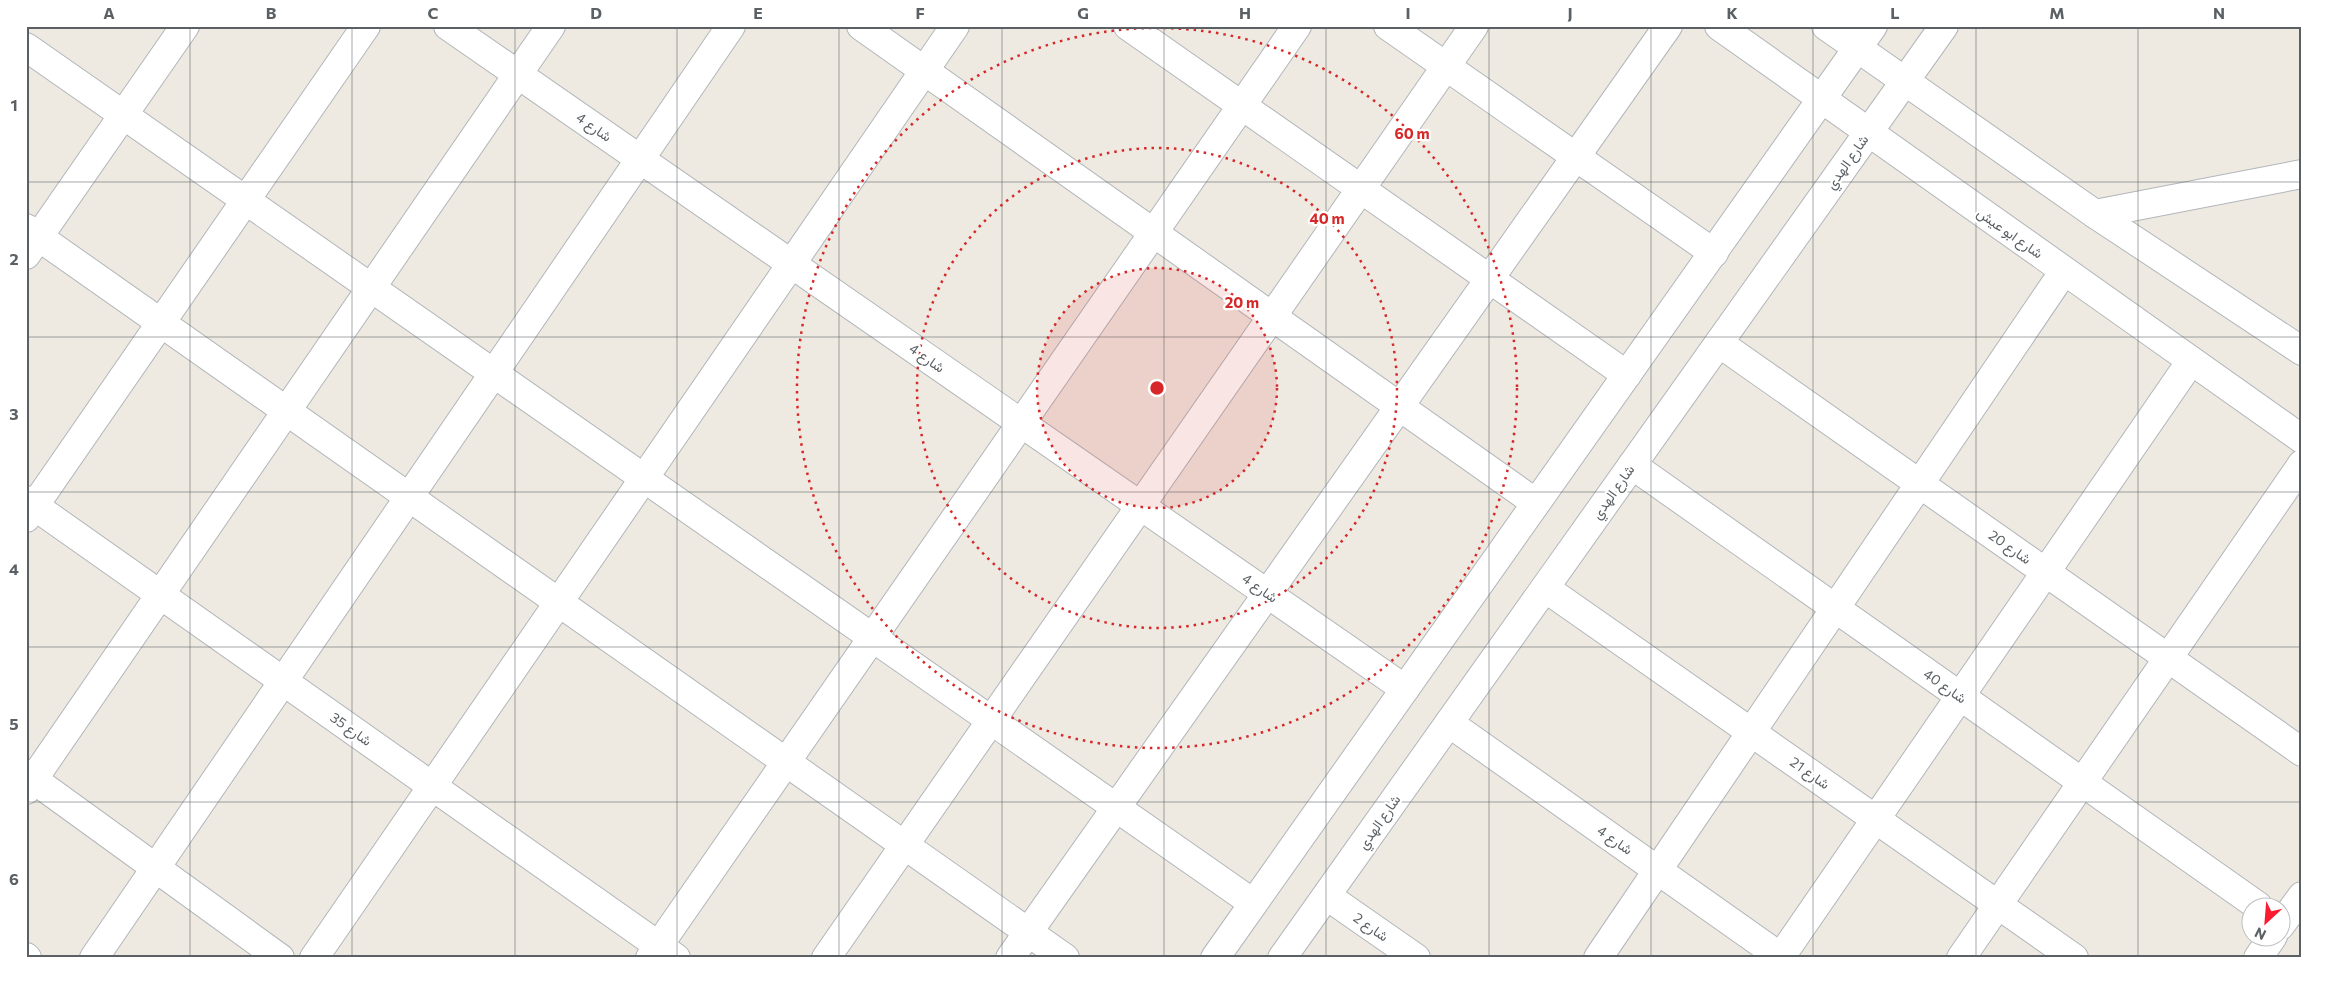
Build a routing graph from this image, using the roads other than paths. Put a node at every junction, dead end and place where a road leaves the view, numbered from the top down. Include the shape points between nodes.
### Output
1 (185, 26) edge
2 (366, 26) edge
3 (448, 26) edge
4 (551, 26) edge
5 (731, 26) edge
6 (861, 26) edge
7 (955, 26) edge
8 (1128, 26) edge
9 (1297, 26) edge
10 (1388, 26) edge
11 (1474, 26) edge
12 (1668, 26) edge
13 (1719, 26) edge
14 (1826, 26) edge
15 (1874, 26) edge
16 (1944, 26) edge
17 (26, 47) edge
18 (1858, 49) junction
19 (1446, 66) junction
20 (924, 70) junction
21 (518, 75) junction
22 (1905, 81) junction
23 (1822, 100) junction
24 (1242, 106) junction
25 (123, 115) junction
26 (1868, 132) junction
27 (1576, 157) junction
28 (640, 159) junction
29 (2302, 174) edge
30 (1360, 189) junction
31 (246, 200) junction
32 (2095, 214) junction
33 (1154, 233) junction
34 (31, 240) edge
35 (1714, 253) junction
36 (791, 264) junction
37 (2064, 271) junction
38 (1490, 279) junction
39 (371, 288) junction
40 (1272, 316) junction
41 (161, 322) junction
42 (1719, 343) junction
43 (2302, 351) edge
44 (2191, 361) junction
45 (494, 373) junction
46 (1627, 375) junction
47 (1400, 406) junction
48 (287, 411) junction
49 (1022, 423) junction
50 (2302, 439) edge
51 (2302, 464) edge
52 (1632, 465) junction
53 (644, 478) junction
54 (1920, 484) junction
55 (410, 497) junction
56 (1536, 503) junction
57 (1141, 506) junction
58 (29, 508) edge
59 (2046, 572) junction
60 (1545, 588) junction
61 (160, 594) junction
62 (1268, 594) junction
63 (559, 602) junction
64 (1835, 609) junction
65 (872, 638) junction
66 (2168, 658) junction
67 (284, 681) junction
68 (1405, 689) junction
69 (1960, 696) junction
70 (991, 721) junction
71 (1449, 723) junction
72 (1751, 732) junction
73 (2302, 752) edge
74 (786, 762) junction
75 (29, 781) edge
76 (2082, 783) junction
77 (432, 786) junction
78 (1115, 808) junction
79 (1876, 819) junction
80 (905, 845) junction
81 (156, 868) junction
82 (1658, 870) junction
83 (1326, 896) junction
84 (2244, 896) edge
85 (2302, 896) edge
86 (1253, 903) junction
87 (1998, 904) junction
88 (2290, 918) edge
89 (1028, 932) junction
90 (2269, 946) edge
91 (662, 954) edge
92 (94, 958) edge
93 (280, 958) edge
94 (314, 958) edge
95 (826, 958) edge
96 (1010, 958) edge
97 (1065, 958) edge
98 (1215, 958) edge
99 (1282, 958) edge
100 (1416, 958) edge
101 (1598, 958) edge
102 (1781, 958) edge
103 (1961, 958) edge
104 (2074, 958) edge
105 (2258, 958) edge

1 - 25 street
2 - 31 street
3 - 21 street, شارع 4
4 - 21 street
5 - 28 street
6 - 20 street
7 - 20 street
8 - 24 street
9 - 24 street
10 - 19 street
11 - 19 street
12 - 27 street
13 - 23 street, شارع ابو عيش
14 - 18 street
15 - 18 street
16 - 22 street, شارع الهدي
17 - 25 street
18 - 22 street
18 - 23 street
19 - 27 street
19 - 30 street
20 - 33 street
20 - 36 street
21 - 28 street, شارع 4
21 - 39 street
22 - 26 street, شارع الهدي
22 - 32 street
23 - 26 street, شارع ابو عيش
23 - 35 street
24 - 30 street
24 - 33 street
25 - 31 street
25 - 34 street
26 - 37 street, شارع ابو عيش
26 - 42 street, شارع الهدي
27 - 35 street
27 - 38 street
28 - 36 street, شارع 4
28 - 45 street
29 - 32 street
30 - 38 street
30 - 40 street
31 - 39 street
31 - 41 street
32 - 43 street
33 - 40 street
33 - 49 street
34 - 41 street
35 - 46 street
36 - 49 street, شارع 4
36 - 53 street
37 - 44 street, شارع ابو عيش
37 - 54 street
38 - 46 street
38 - 47 street
39 - 45 street
39 - 48 street
40 - 47 street
40 - 57 street
41 - 48 street
41 - 58 street
42 - 52 street, شارع الهدي
42 - 54 street, شارع 20
44 - 50 street, شارع ابو عيش
44 - 59 street
45 - 53 street
45 - 55 street
46 - 56 street
47 - 56 street
47 - 62 street
48 - 55 street
48 - 61 street
49 - 57 street, شارع 4
49 - 65 street
51 - 66 street
52 - 60 street, شارع الهدي
52 - 64 street, شارع 40
53 - 63 street
53 - 65 street
54 - 59 street, شارع 20
54 - 64 street
55 - 63 street
55 - 67 street
56 - 68 street
57 - 62 street, شارع 4
57 - 70 street
58 - 61 street, شارع 35
59 - 66 street, شارع 20
59 - 69 street
60 - 71 street, شارع الهدي
60 - 72 street, شارع 21
61 - 67 street, شارع 35
61 - 75 street
62 - 68 street, شارع 4
62 - 78 street
63 - 74 street
63 - 77 street
64 - 69 street, شارع 40
64 - 72 street
65 - 70 street
65 - 74 street
66 - 73 street, شارع 20
66 - 76 street
67 - 77 street, شارع 35
67 - 81 street
68 - 86 street
69 - 76 street, شارع 40
69 - 79 street
70 - 78 street
70 - 80 street
71 - 82 street, شارع 4
71 - 83 street, شارع الهدي
72 - 79 street, شارع 21
72 - 82 street
74 - 80 street
74 - 91 street
75 - 81 street
76 - 84 street, شارع 40
76 - 87 street
77 - 91 street, شارع 35
77 - 94 street
78 - 86 street
78 - 89 street
79 - 87 street, شارع 21
79 - 102 street
80 - 89 street
80 - 95 street
81 - 92 street
81 - 93 street
82 - 101 street
82 - 102 street, شارع 4
83 - 99 street, شارع الهدي
83 - 100 street, شارع 2
85 - 88 street
86 - 98 street
87 - 103 street
87 - 104 street, شارع 21
89 - 96 street
89 - 97 street
90 - 105 street

